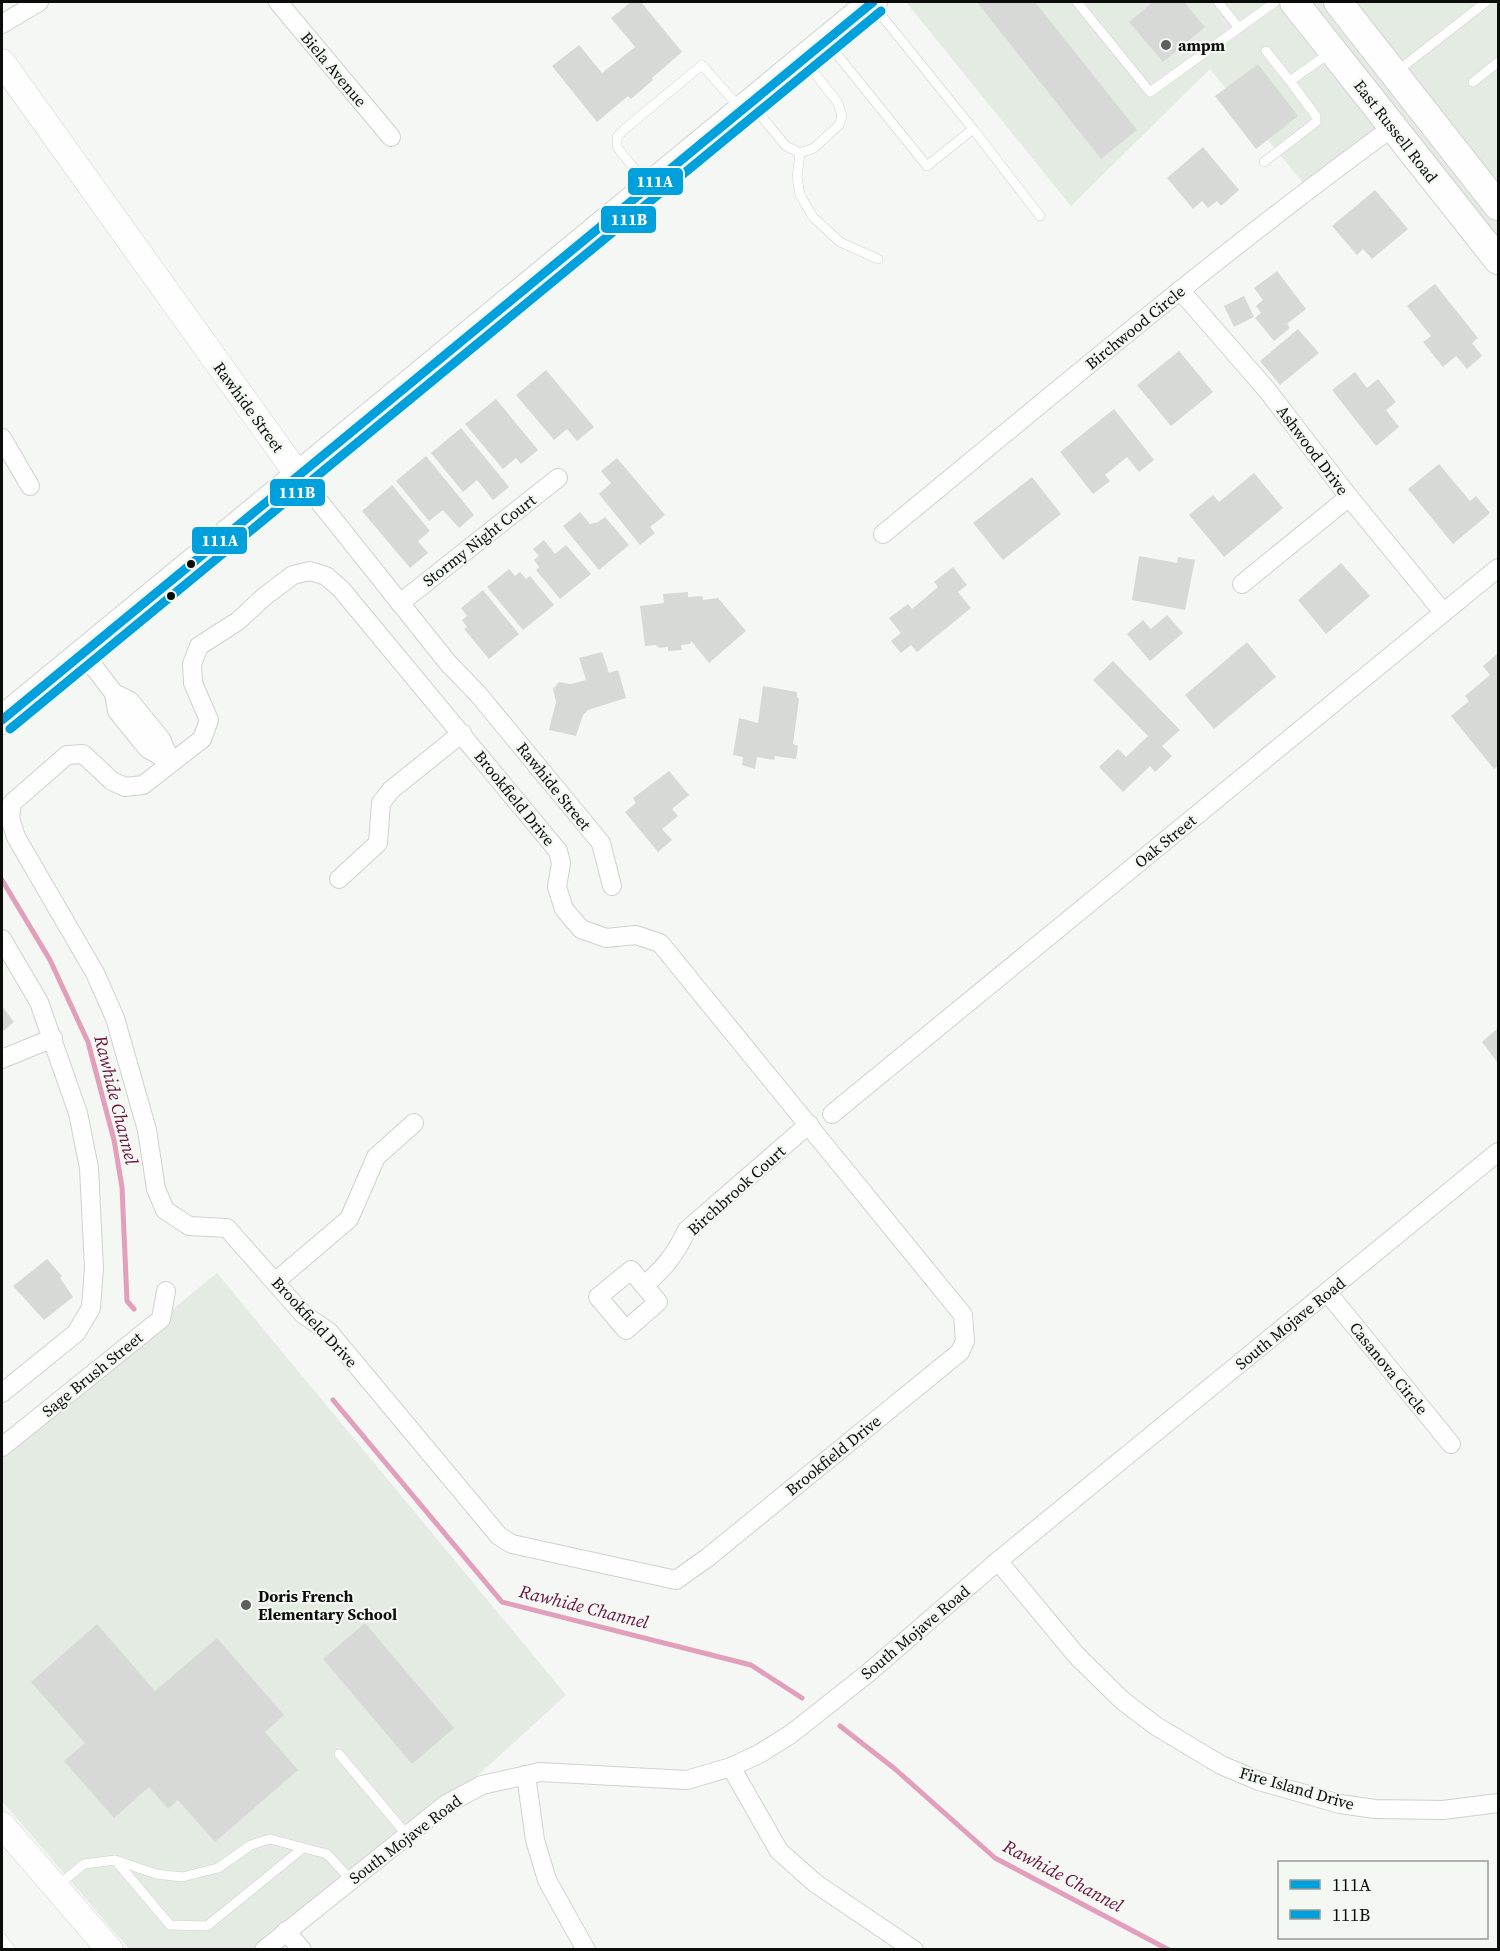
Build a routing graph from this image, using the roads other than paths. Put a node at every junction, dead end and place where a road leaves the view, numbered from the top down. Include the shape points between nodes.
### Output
1 (39, 2) edge
2 (278, 2) edge
3 (873, 2) edge
4 (1092, 2) edge
5 (1218, 2) edge
6 (1275, 2) edge
7 (1294, 2) edge
8 (1338, 2) edge
9 (1486, 2) edge
10 (1080, 5) edge
11 (2, 24) edge
12 (1239, 27) junction
13 (826, 41) junction
14 (1266, 51) dead end
15 (1333, 51) junction
16 (804, 59) junction
17 (2, 62) edge
18 (1498, 62) edge
19 (1394, 74) junction
20 (1290, 81) junction
21 (1473, 82) dead end
22 (746, 107) junction
23 (1393, 127) junction
24 (973, 129) junction
25 (391, 137) dead end
26 (800, 153) junction
27 (1264, 162) dead end
28 (649, 187) junction
29 (1485, 204) edge
30 (1040, 216) dead end
31 (878, 259) dead end
32 (1498, 260) edge
33 (1180, 290) junction
34 (2, 438) edge
35 (298, 476) junction
36 (558, 478) dead end
37 (30, 486) dead end
38 (1349, 497) junction
39 (883, 534) dead end
40 (1498, 568) edge
41 (1242, 584) dead end
42 (400, 603) junction
43 (1443, 612) junction
44 (83, 653) junction
45 (2, 720) edge
46 (462, 733) junction
47 (171, 762) junction
48 (339, 879) dead end
49 (612, 886) dead end
50 (2, 939) edge
51 (53, 1038) junction
52 (2, 1059) edge
53 (832, 1114) dead end
54 (414, 1124) dead end
55 (809, 1124) junction
56 (1498, 1152) edge
57 (276, 1281) junction
58 (644, 1286) dead end
59 (166, 1291) dead end
60 (1327, 1292) junction
61 (2, 1393) edge
62 (1451, 1444) dead end
63 (2, 1447) edge
64 (998, 1561) junction
65 (339, 1754) dead end
66 (731, 1767) junction
67 (526, 1774) junction
68 (1498, 1803) edge
69 (2, 1825) edge
70 (407, 1835) junction
71 (303, 1848) junction
72 (115, 1860) junction
73 (351, 1880) junction
74 (56, 1888) junction
75 (285, 1931) junction
76 (2, 1938) edge
77 (11, 1950) edge
78 (110, 1950) edge
79 (264, 1950) edge
80 (302, 1950) edge
81 (586, 1950) edge
82 (914, 1950) edge

1 - 11 street
2 - 25 street, Biela Avenue
3 - 13 main road
3 - 24 lane
4 - 10 lane
5 - 12 lane
6 - 12 lane
7 - 15 main road, East Russell Road
8 - 19 main road, East Russell Road
9 - 19 lane
10 - 12 lane via 1150,92
13 - 16 main road
13 - 24 lane via 927,166
14 - 20 lane
15 - 20 lane
15 - 23 main road, East Russell Road
16 - 22 main road
16 - 26 lane via 838,103 842,116 839,125 814,148
17 - 35 street, Rawhide Street
18 - 21 lane
19 - 29 main road, East Russell Road
20 - 27 lane via 1316,116 1316,122
22 - 26 lane via 786,146
22 - 28 main road
22 - 28 lane via 702,65 617,137 617,147
23 - 29 main road, East Russell Road
23 - 33 street, Birchwood Circle
24 - 30 lane
26 - 31 lane via 800,195 813,216 840,242
28 - 35 main road
29 - 32 main road, East Russell Road
33 - 38 street, Ashwood Drive via 1267,390
33 - 39 street, Birchwood Circle
34 - 37 street
35 - 42 street, Rawhide Street
35 - 44 main road
36 - 42 street, Stormy Night Court
38 - 41 street
38 - 43 street, Ashwood Drive
40 - 43 street, Oak Street
42 - 49 street, Rawhide Street via 601,843
43 - 53 street, Oak Street
44 - 45 main road
44 - 47 street via 114,693 117,711 146,734 148,749
46 - 47 street, Brookfield Drive via 341,589 326,576 310,571 293,575 238,621 199,646 192,664 193,684 209,720 202,739
46 - 48 street via 391,790 381,804 378,843
46 - 55 street, Brookfield Drive via 558,851 561,862 557,887 564,909 581,929 606,938 636,935 660,943
47 - 57 street, Brookfield Drive via 143,785 125,788 83,754 67,755 12,803 10,818 16,837 95,973 115,1018 147,1130 156,1189 165,1210 189,1226 227,1228
50 - 51 street via 39,1002
51 - 52 street
51 - 61 street via 78,1113 89,1168 94,1268 91,1308 76,1333
54 - 57 street via 376,1157 349,1219
55 - 57 street, Brookfield Drive via 963,1315 965,1341 960,1352 676,1580 512,1544 499,1536 329,1332 303,1314
55 - 58 street, Birchbrook Court via 687,1230 676,1253
56 - 60 street, South Mojave Road
59 - 63 street, Sage Brush Street via 161,1319
60 - 62 street, Casanova Circle
60 - 64 street, South Mojave Road
64 - 66 street, South Mojave Road via 791,1734
64 - 68 street, Fire Island Drive via 1077,1656 1123,1701 1221,1765 1259,1781 1340,1804 1375,1809 1443,1810
65 - 70 lane
66 - 67 street, South Mojave Road via 687,1780
66 - 82 street via 778,1851 814,1883
67 - 70 street, South Mojave Road via 482,1785 446,1805
67 - 81 street via 535,1840 547,1880
69 - 74 street
70 - 73 street, South Mojave Road
71 - 72 lane via 270,1839 251,1845 218,1868 182,1877 156,1874
71 - 72 lane via 207,1926 171,1925
71 - 73 lane via 327,1854
72 - 74 lane via 84,1864
73 - 75 street, South Mojave Road
74 - 78 street
75 - 79 street, South Mojave Road
75 - 80 street
76 - 77 lane

